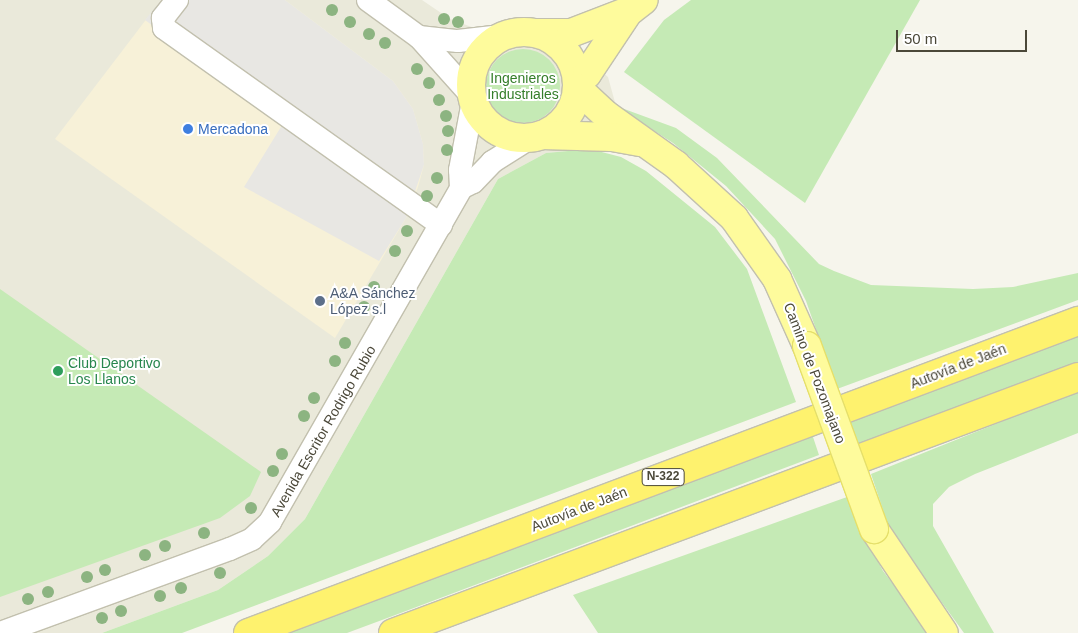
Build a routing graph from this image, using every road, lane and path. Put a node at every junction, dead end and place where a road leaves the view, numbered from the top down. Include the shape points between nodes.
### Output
1 (177, 0) edge
2 (368, 0) edge
3 (637, 5) edge
4 (534, 33) junction
5 (502, 36) junction
6 (419, 37) junction
7 (577, 85) junction
8 (472, 98) junction
9 (536, 136) junction
10 (644, 144) junction
11 (461, 188) junction
12 (440, 225) junction
13 (1078, 321) edge
14 (1078, 377) edge
15 (0, 633) edge
16 (248, 633) edge
17 (393, 633) edge
18 (944, 633) edge

1 - 12 street via 163,18 164,28
2 - 6 street
3 - 4 main road via 571,33
3 - 7 main road via 609,37 588,74
4 - 5 main road
4 - 7 main road via 547,37 568,55
5 - 6 street via 458,41
5 - 8 main road via 487,46 477,60 471,77
6 - 8 street
7 - 9 main road via 568,114 557,127
7 - 10 main road, Camino de Pozomajano
8 - 9 main road via 482,117 495,130 512,136
8 - 11 street, Avenida Escritor Rodrigo Rubio via 460,170
9 - 10 main road, Camino de Pozomajano via 612,136
9 - 11 street, Avenida Escritor Rodrigo Rubio via 492,162 474,182
10 - 18 main road, Camino de Pozomajano, bridge via 676,165 734,218 778,279 807,346 874,529
11 - 12 street, Avenida Escritor Rodrigo Rubio
12 - 15 street, Avenida Escritor Rodrigo Rubio via 285,498 264,528 252,539 230,549
13 - 16 highway, Autovía de Jaén / N-322
14 - 17 highway

